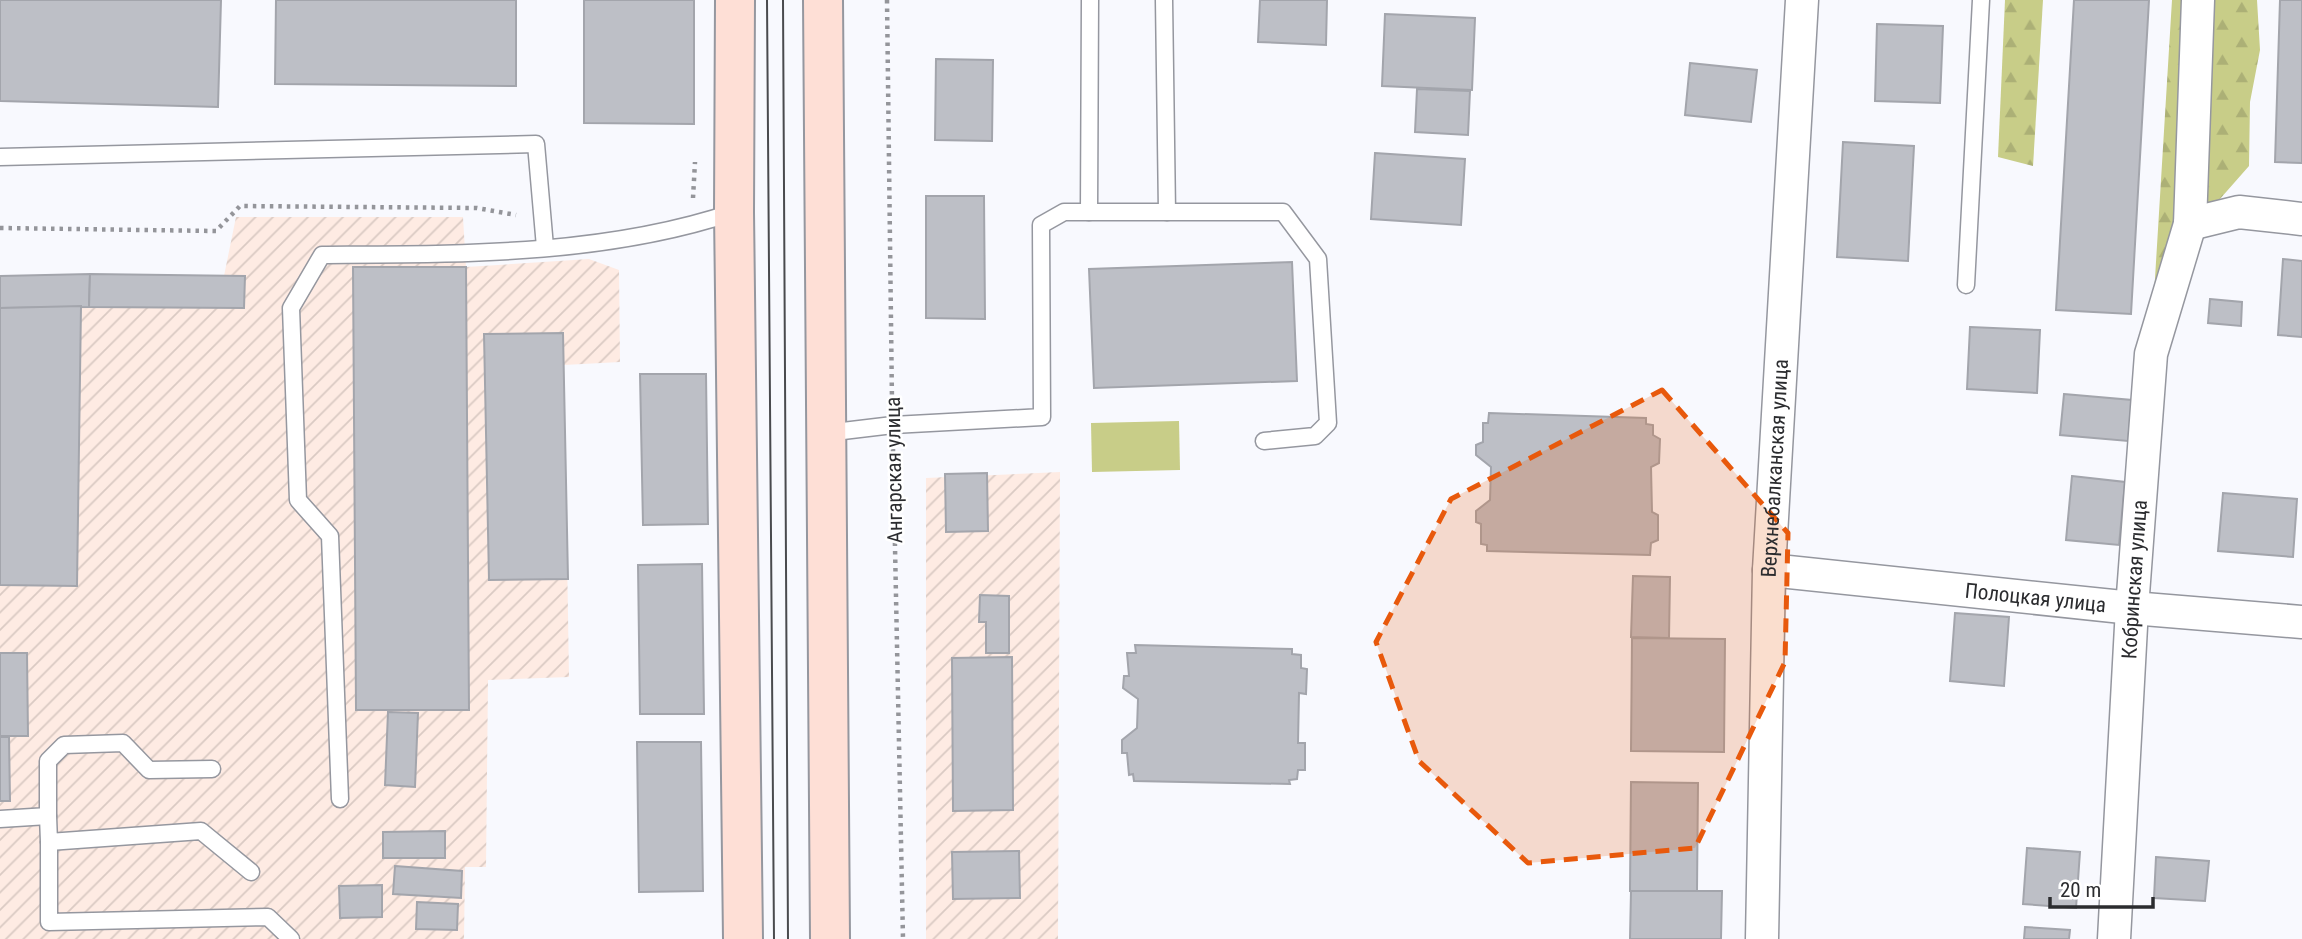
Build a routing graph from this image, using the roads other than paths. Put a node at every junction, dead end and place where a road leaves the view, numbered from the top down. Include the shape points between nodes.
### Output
1 (735, 0) edge
2 (823, 0) edge
3 (1090, 0) edge
4 (1164, 0) edge
5 (1802, 0) edge
6 (1981, 0) edge
7 (2198, 0) edge
8 (0, 157) edge
9 (734, 212) junction
10 (1089, 212) junction
11 (1167, 212) junction
12 (2302, 219) edge
13 (2190, 224) junction
14 (545, 247) junction
15 (1966, 285) dead end
16 (826, 433) junction
17 (1264, 441) dead end
18 (1769, 570) junction
19 (2132, 608) junction
20 (2302, 622) edge
21 (212, 769) dead end
22 (340, 799) dead end
23 (48, 816) junction
24 (0, 819) edge
25 (49, 842) junction
26 (251, 872) dead end
27 (291, 939) edge
28 (743, 939) edge
29 (830, 939) edge
30 (1762, 939) edge
31 (2114, 939) edge

1 - 9 main road
2 - 16 main road
3 - 10 lane
4 - 11 lane
5 - 18 street, Верхнебалканская улица
6 - 15 lane
7 - 13 street, Кобринская улица
8 - 14 lane via 536,144
9 - 14 lane via 692,226
9 - 28 main road
10 - 11 lane
10 - 16 lane via 1064,212 1041,225 1042,417
11 - 17 lane via 1283,212 1318,259 1328,423 1315,436
12 - 13 street via 2239,212
13 - 19 street, Кобринская улица via 2151,354
14 - 22 lane via 466,254 322,255 291,308 298,500 330,536
16 - 29 main road
18 - 19 street, Полоцкая улица
18 - 30 street, Верхнебалканская улица
19 - 20 street, Полоцкая улица
19 - 31 street, Кобринская улица
21 - 23 lane via 149,770 123,743 64,745 48,761
23 - 24 lane
23 - 25 lane
25 - 26 lane via 201,831
25 - 27 lane via 49,922 268,917

